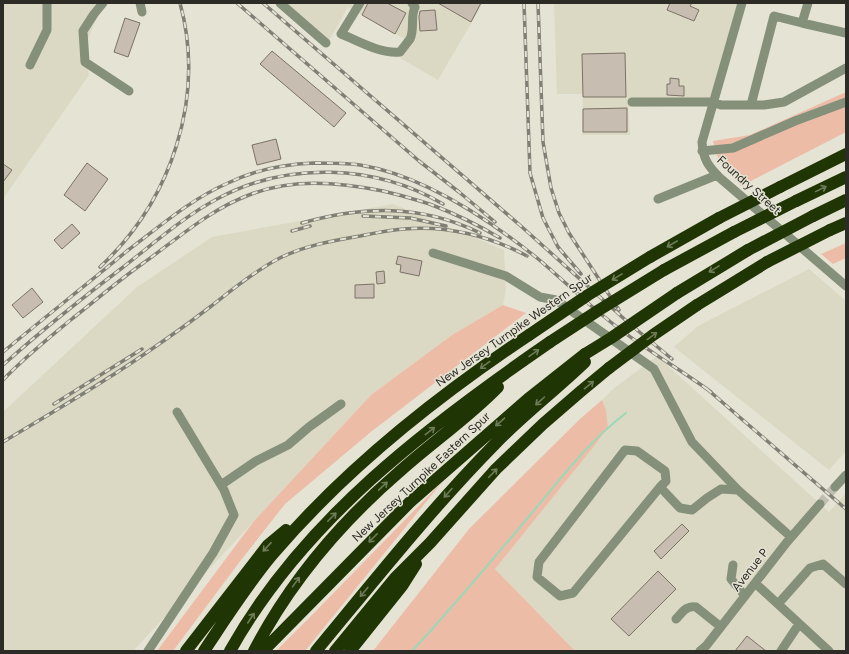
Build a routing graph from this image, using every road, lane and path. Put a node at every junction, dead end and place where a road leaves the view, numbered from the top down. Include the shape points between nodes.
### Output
1 (47, 3) edge
2 (103, 3) edge
3 (280, 3) edge
4 (360, 3) edge
5 (412, 3) edge
6 (742, 3) edge
7 (808, 3) edge
8 (802, 23) junction
9 (846, 34) edge
10 (326, 43) dead end
11 (30, 65) dead end
12 (846, 68) edge
13 (128, 92) dead end
14 (632, 102) dead end
15 (713, 102) junction
16 (846, 102) edge
17 (751, 105) junction
18 (846, 145) edge
19 (702, 151) junction
20 (846, 154) edge
21 (717, 175) junction
22 (846, 177) edge
23 (796, 179) junction
24 (658, 199) dead end
25 (846, 200) edge
26 (846, 223) edge
27 (433, 253) dead end
28 (846, 286) edge
29 (588, 356) junction
30 (520, 363) junction
31 (342, 404) dead end
32 (177, 412) dead end
33 (846, 475) edge
34 (221, 485) junction
35 (660, 487) junction
36 (835, 487) tunnel mouth
37 (738, 490) junction
38 (318, 504) junction
39 (820, 504) tunnel mouth
40 (791, 537) junction
41 (430, 543) junction
42 (733, 565) dead end
43 (755, 583) junction
44 (846, 584) edge
45 (746, 596) junction
46 (778, 604) junction
47 (676, 619) dead end
48 (799, 624) junction
49 (721, 627) junction
50 (148, 651) edge
51 (186, 651) edge
52 (204, 651) edge
53 (230, 651) edge
54 (254, 651) edge
55 (263, 651) edge
56 (316, 651) edge
57 (335, 651) edge
58 (350, 651) edge
59 (700, 651) edge
60 (781, 651) edge
61 (829, 651) edge

1 - 11 street via 47,30
2 - 13 street via 83,31 85,62
3 - 10 street
4 - 5 street via 341,34 392,53 400,52 410,38 415,7
6 - 15 street, Foundry Street
7 - 8 street
8 - 9 street
8 - 17 street via 774,16
12 - 17 street via 784,102 764,106
14 - 15 street
15 - 17 street via 721,105
15 - 19 street, Foundry Street
16 - 19 street via 733,148
18 - 23 highway
19 - 21 street, Foundry Street via 705,160
20 - 23 highway, New Jersey Turnpike Western Spur
21 - 24 street
21 - 28 street, Foundry Street
30 -> 22 highway, bridge via 664,270
23 -> 38 highway, New Jersey Turnpike Western Spur, bridge via 718,218 650,257 529,335 463,381 404,427
25 -> 29 highway, New Jersey Turnpike Eastern Spur, bridge via 748,250 677,292
41 -> 26 highway, bridge via 519,446 609,368 697,305 768,262
27 - 37 street via 506,276 540,297 556,300 654,369 692,442
29 -> 55 highway, New Jersey Turnpike Eastern Spur via 528,399 434,480 386,525
29 -> 56 highway, New Jersey Turnpike Eastern Spur via 513,426 451,490
53 -> 30 highway via 279,577 333,516 418,440
54 -> 30 highway via 293,587 333,537 397,474 480,405
31 - 34 street via 309,426 288,445 256,461
32 - 34 street
33 - 36 street
34 - 50 street via 234,515 213,553
35 - 35 street via 573,593 560,596 537,577 539,562 625,450 637,451 665,471 666,481
35 - 37 street via 680,508 692,510 721,489
37 - 40 street
38 -> 51 highway via 268,545
38 - 52 highway, New Jersey Turnpike Western Spur via 262,568
39 - 40 street, Avenue P
40 - 43 street, Avenue P
41 - 57 highway via 395,578
41 - 58 highway via 402,586
42 - 45 street via 731,579
43 - 45 street, Avenue P
43 - 46 street
44 - 46 street via 823,564 810,568
45 - 49 street, Avenue P
46 - 48 street
47 - 49 street via 691,606 696,607
48 - 60 street
48 - 61 street
49 - 59 street, Avenue P

